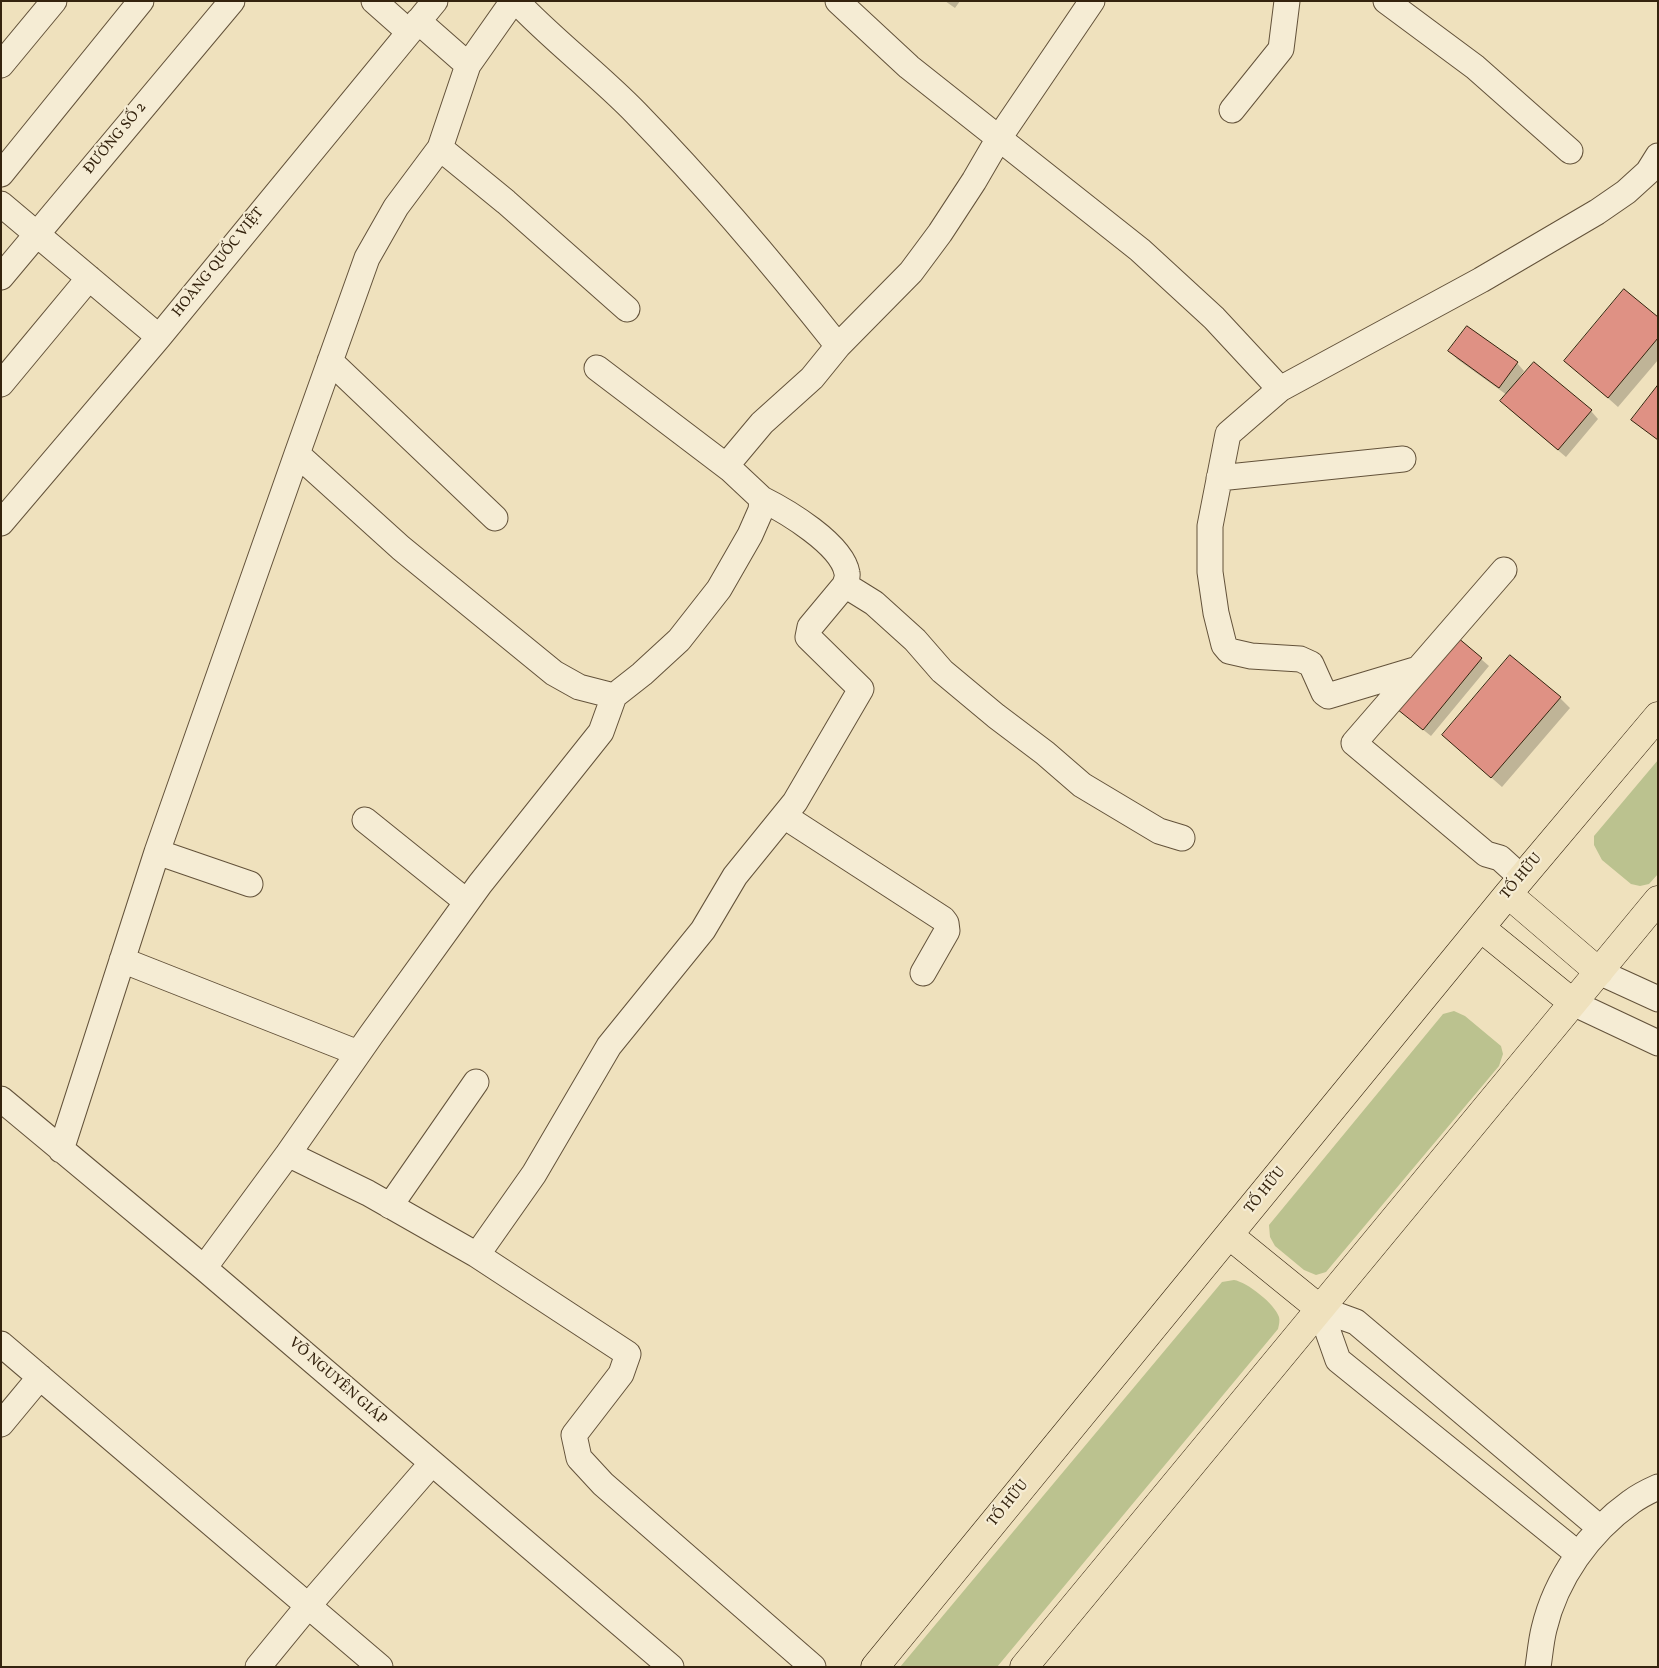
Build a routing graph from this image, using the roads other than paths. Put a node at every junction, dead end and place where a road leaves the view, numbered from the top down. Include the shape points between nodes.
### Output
1 (54, 1) edge
2 (140, 1) edge
3 (232, 1) edge
4 (374, 1) edge
5 (515, 1) edge
6 (838, 1) edge
7 (1092, 1) edge
8 (1287, 1) edge
9 (1386, 1) edge
10 (420, 14) edge
11 (468, 64) junction
12 (1, 65) edge
13 (1232, 110) dead end
14 (999, 138) junction
15 (440, 148) junction
16 (1570, 151) dead end
17 (1658, 156) edge
18 (1, 174) edge
19 (1, 204) edge
20 (37, 234) junction
21 (1, 277) edge
22 (89, 278) junction
23 (627, 309) dead end
24 (158, 337) junction
25 (838, 346) junction
26 (330, 361) junction
27 (596, 368) dead end
28 (1, 384) edge
29 (1280, 389) junction
30 (297, 454) junction
31 (1403, 459) dead end
32 (730, 469) junction
33 (1219, 478) junction
34 (762, 499) junction
35 (495, 518) dead end
36 (1, 524) edge
37 (1504, 570) dead end
38 (846, 585) junction
39 (1418, 669) junction
40 (614, 696) junction
41 (1658, 716) edge
42 (784, 816) junction
43 (365, 820) dead end
44 (1182, 838) dead end
45 (157, 852) junction
46 (250, 884) dead end
47 (1515, 886) junction
48 (1658, 900) edge
49 (467, 902) junction
50 (1481, 928) junction
51 (122, 960) junction
52 (1599, 972) junction
53 (924, 973) dead end
54 (1658, 999) edge
55 (1573, 1003) junction
56 (1658, 1043) edge
57 (358, 1053) junction
58 (476, 1082) dead end
59 (1, 1099) edge
60 (61, 1150) junction
61 (288, 1154) junction
62 (390, 1206) junction
63 (1229, 1235) junction
64 (477, 1255) junction
65 (204, 1268) junction
66 (1320, 1310) junction
67 (1, 1344) edge
68 (40, 1377) junction
69 (1430, 1384) junction
70 (1405, 1414) junction
71 (1, 1424) edge
72 (432, 1463) junction
73 (1530, 1468) junction
74 (1658, 1486) edge
75 (1507, 1496) junction
76 (1600, 1528) junction
77 (1578, 1554) junction
78 (308, 1606) junction
79 (258, 1667) edge
80 (380, 1667) edge
81 (671, 1667) edge
82 (813, 1667) edge
83 (875, 1667) edge
84 (1024, 1667) edge
85 (1538, 1667) edge

1 - 12 street
2 - 18 street
3 - 20 street, ĐƯỜNG SỐ 2
4 - 10 street
5 - 11 street
5 - 25 street via 635,112 732,218
6 - 14 street via 909,67
7 - 14 street
8 - 13 street via 1281,49
9 - 16 street via 1475,67
10 - 11 street
10 - 24 street, HOÀNG QUỐC VIỆT
11 - 15 street
14 - 25 street via 940,233 911,272
14 - 29 street via 1140,250 1214,318
15 - 23 street
15 - 26 street via 396,207 367,258
17 - 29 street via 1648,172 1597,212 1481,280
19 - 20 street
20 - 21 street, ĐƯỜNG SỐ 2
20 - 22 street
22 - 24 street
22 - 28 street
24 - 36 street, HOÀNG QUỐC VIỆT
25 - 32 street via 812,378 762,423 739,449 730,460
26 - 30 street
26 - 35 street
27 - 32 street
29 - 33 street via 1228,434
30 - 40 street via 401,548 554,673 579,687
30 - 45 street
31 - 33 street
32 - 34 street
33 - 39 street via 1210,526 1210,572 1216,613 1224,645 1229,651 1307,661 1328,696
34 - 38 street via 799,519 833,550 844,564
34 - 40 street via 761,510 750,535 718,589 679,640
37 - 39 street
38 - 42 street via 810,627 808,637 861,689
38 - 44 street via 874,603 915,640 942,671 1082,785 1159,831
39 - 47 street via 1354,743 1486,854 1500,858
40 - 49 street via 601,732
41 - 47 main road, TỐ HỮU
42 - 53 street via 943,919 946,931
42 - 64 street via 735,876 703,930 609,1046 534,1174
43 - 49 street
45 - 46 street
45 - 51 street
47 - 50 main road, TỐ HỮU
47 - 52 main road
48 - 52 main road
49 - 57 street
50 - 55 main road
50 - 63 main road, TỐ HỮU
51 - 57 street
51 - 60 street
52 - 54 street
52 - 55 main road
55 - 56 street
55 - 66 main road
57 - 61 street
58 - 62 street
59 - 60 street, VÕ NGUYÊN GIÁP
60 - 65 street, VÕ NGUYÊN GIÁP
61 - 62 street
61 - 65 street
62 - 64 street
63 - 66 main road
63 - 83 main road, TỐ HỮU
64 - 82 street via 628,1354 621,1374 574,1435 579,1458 603,1484
65 - 72 street, VÕ NGUYÊN GIÁP
66 - 69 street via 1356,1322
66 - 70 street via 1338,1360
66 - 84 main road
67 - 68 street
68 - 71 street
68 - 78 street
69 - 70 street
69 - 73 street
70 - 75 street
72 - 78 street
72 - 81 street, VÕ NGUYÊN GIÁP
73 - 75 street
73 - 76 street
74 - 76 street via 1632,1501
75 - 77 street
76 - 77 street
77 - 85 street via 1557,1590 1544,1629
78 - 79 street
78 - 80 street

